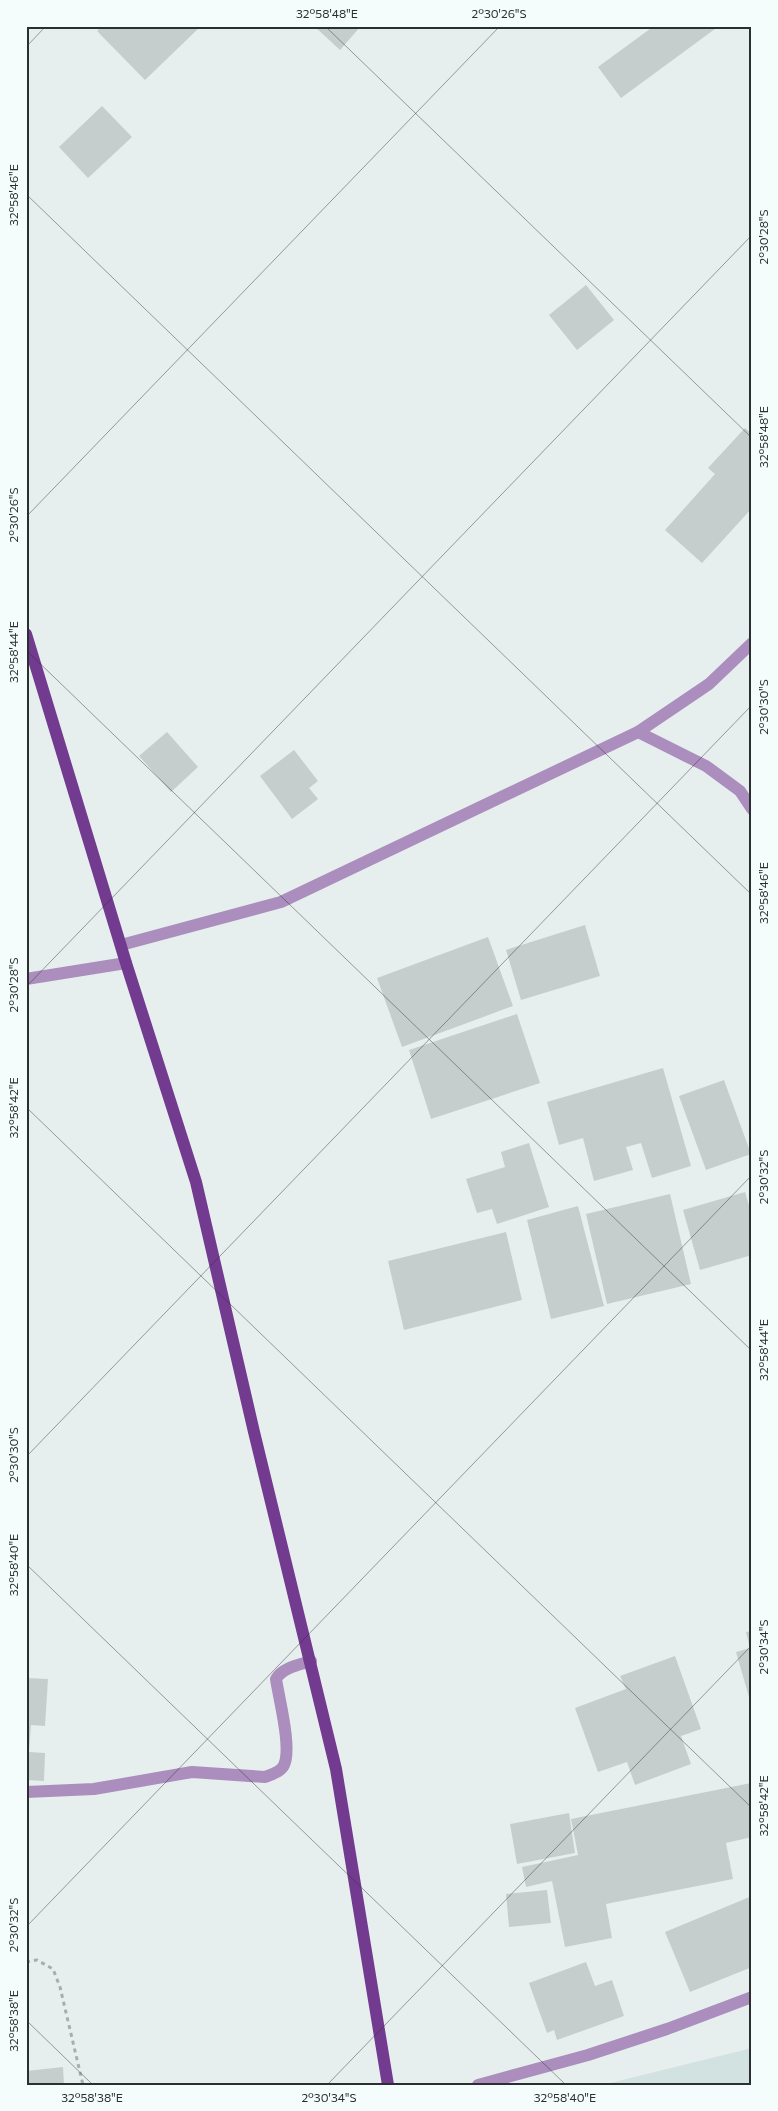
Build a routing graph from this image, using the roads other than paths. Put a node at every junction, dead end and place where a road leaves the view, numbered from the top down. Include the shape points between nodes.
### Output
1 (26, 634) edge
2 (752, 643) edge
3 (638, 732) junction
4 (752, 809) edge
5 (121, 945) junction
6 (126, 963) junction
7 (26, 979) edge
8 (310, 1661) junction
9 (26, 1792) edge
10 (752, 1997) edge
11 (388, 2085) edge
12 (478, 2085) edge

1 - 5 main road
2 - 3 street via 709,684
3 - 4 street via 706,766 740,791
3 - 5 street via 281,902
5 - 6 main road
6 - 7 street
6 - 8 main road via 196,1182
8 - 9 street via 285,1670 276,1679 288,1751 284,1766 276,1773 265,1777 192,1772 94,1789
8 - 11 main road via 336,1769
10 - 12 street via 588,2055

